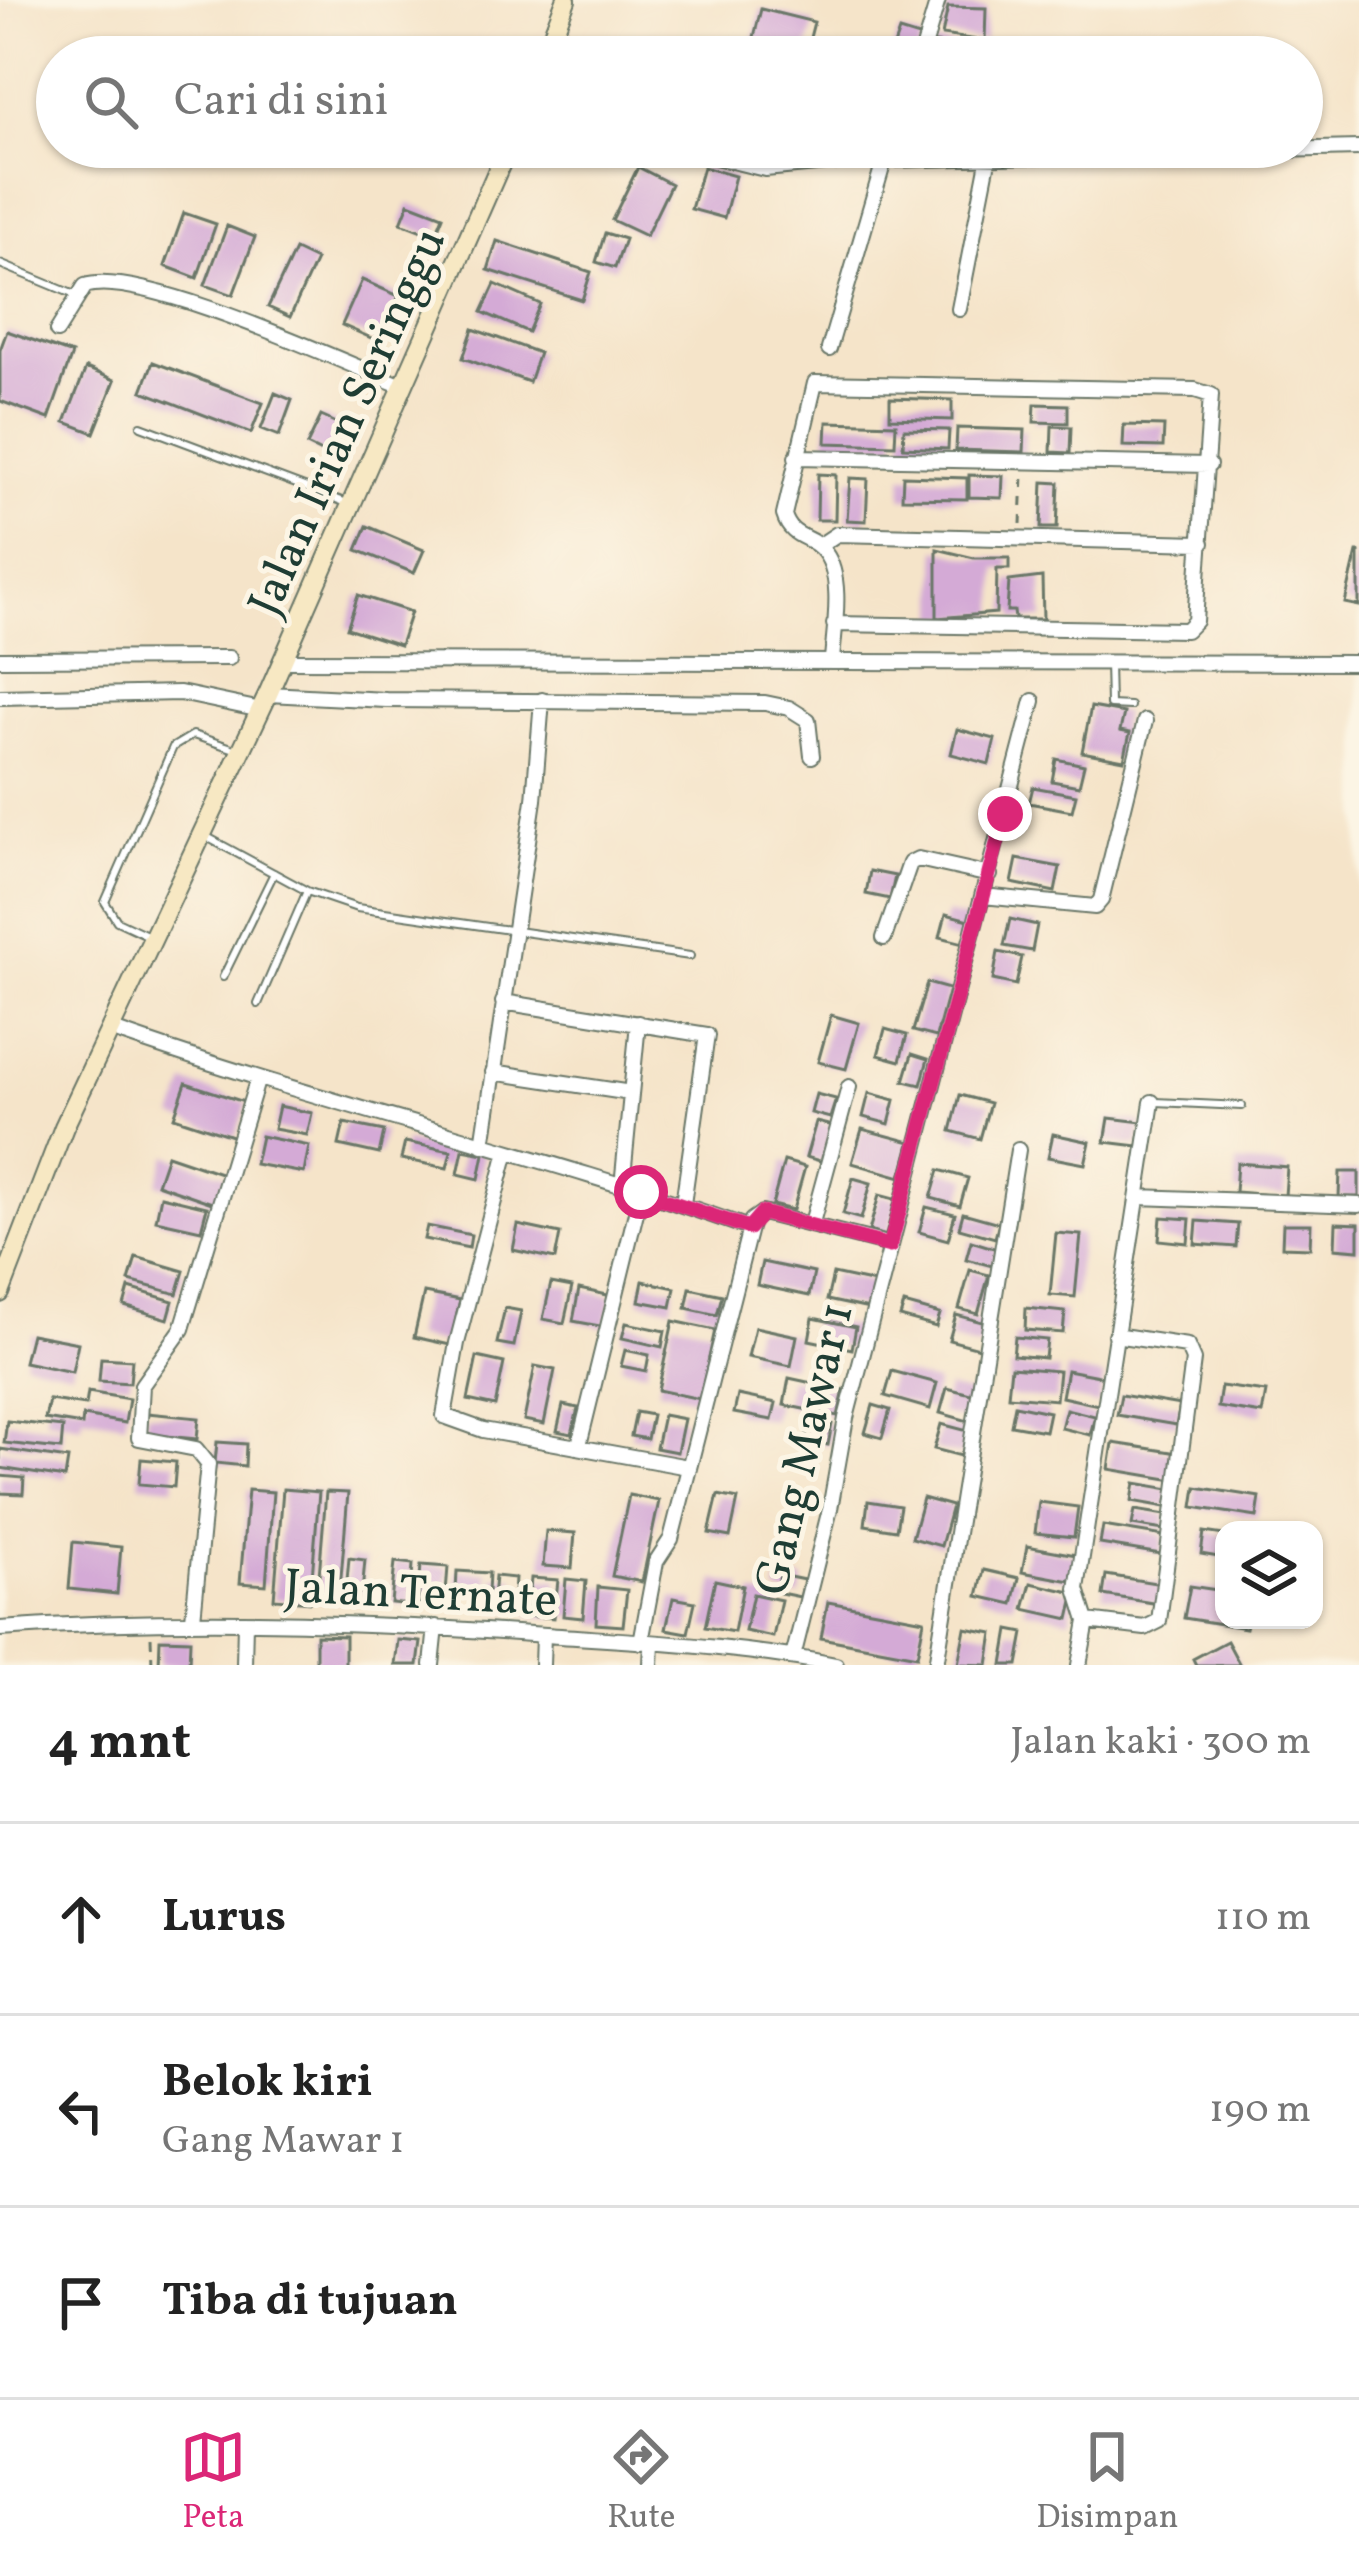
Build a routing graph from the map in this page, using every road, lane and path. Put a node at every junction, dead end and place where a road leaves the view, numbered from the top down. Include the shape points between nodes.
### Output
1 (566, 0) edge
2 (938, 0) edge
3 (552, 36) edge
4 (927, 36) edge
5 (1359, 148) edge
6 (1323, 149) edge
7 (498, 168) edge
8 (886, 168) edge
9 (986, 168) edge
10 (0, 264) edge
11 (75, 295) junction
12 (959, 309) dead end
13 (56, 331) dead end
14 (829, 349) dead end
15 (400, 385) junction
16 (141, 425) dead end
17 (796, 457) junction
18 (1023, 460) junction
19 (1209, 465) junction
20 (350, 505) junction
21 (1021, 537) junction
22 (1202, 543) junction
23 (819, 546) junction
24 (834, 624) junction
25 (990, 628) junction
26 (229, 658) dead end
27 (0, 659) edge
28 (832, 660) junction
29 (989, 661) junction
30 (1109, 663) junction
31 (1359, 663) edge
32 (271, 686) junction
33 (0, 697) edge
34 (542, 700) junction
35 (1033, 701) dead end
36 (1130, 706) dead end
37 (1145, 721) dead end
38 (241, 752) junction
39 (812, 756) dead end
40 (202, 835) junction
41 (274, 873) junction
42 (989, 874) junction
43 (307, 891) junction
44 (983, 896) junction
45 (515, 932) junction
46 (153, 938) junction
47 (884, 938) dead end
48 (690, 956) dead end
49 (224, 977) dead end
50 (503, 1002) junction
51 (258, 1004) dead end
52 (638, 1023) junction
53 (110, 1029) junction
54 (493, 1072) junction
55 (257, 1082) junction
56 (849, 1087) dead end
57 (631, 1093) junction
58 (1152, 1102) joint
59 (1242, 1106) dead end
60 (483, 1144) junction
61 (1018, 1150) dead end
62 (507, 1151) junction
63 (622, 1186) junction
64 (641, 1192) junction
65 (1138, 1197) junction
66 (683, 1204) junction
67 (1359, 1205) edge
68 (812, 1223) junction
69 (749, 1228) junction
70 (890, 1246) junction
71 (0, 1294) edge
72 (1115, 1335) junction
73 (579, 1445) junction
74 (688, 1467) junction
75 (193, 1619) junction
76 (1087, 1621) junction
77 (245, 1622) junction
78 (150, 1623) junction
79 (436, 1628) junction
80 (0, 1629) edge
81 (543, 1635) junction
82 (647, 1643) junction
83 (793, 1657) junction
84 (152, 1665) edge
85 (244, 1665) edge
86 (432, 1665) edge
87 (542, 1665) edge
88 (651, 1665) edge
89 (836, 1665) edge
90 (936, 1665) edge
91 (1079, 1665) edge

1 - 3 street
2 - 4 street
5 - 6 street
7 - 15 street, Jalan Irian Seringgu
8 - 14 street
9 - 12 street
10 - 11 lane
11 - 13 street
11 - 15 street via 91,284 122,285 206,308
15 - 20 street, Jalan Irian Seringgu
16 - 20 lane
17 - 18 street
17 - 19 street via 815,382 853,379 1206,391 1213,402
17 - 23 street via 784,514 792,533
18 - 19 street
18 - 21 path
19 - 22 street
20 - 32 street, Jalan Irian Seringgu
21 - 22 street
21 - 23 street via 837,534
22 - 25 street via 1196,621 1186,630
23 - 24 street via 829,558
24 - 25 street
24 - 28 street
25 - 29 street
26 - 27 street
28 - 29 street
28 - 32 street
29 - 30 street
30 - 31 street
30 - 36 lane via 1110,705
32 - 33 street
32 - 34 street
32 - 38 street, Jalan Irian Seringgu
34 - 39 street via 789,708 808,720
34 - 45 street
35 - 42 street, Gang Mawar 1
37 - 44 street via 1095,907
38 - 40 street, Jalan Irian Seringgu
38 - 46 lane via 193,735 173,747 105,902 117,921
40 - 41 lane
40 - 46 street, Jalan Irian Seringgu
41 - 43 lane
41 - 49 lane
42 - 44 street, Gang Mawar 1
42 - 47 street via 910,863
43 - 45 lane via 357,908
43 - 51 lane
44 - 70 street, Gang Mawar 1
45 - 48 lane
45 - 50 street
46 - 53 street, Jalan Irian Seringgu
50 - 52 street
50 - 54 street
52 - 57 street
52 - 66 street via 701,1032 709,1041
53 - 55 street
53 - 71 street, Jalan Irian Seringgu
54 - 57 street
54 - 60 street
55 - 60 street
55 - 75 street via 182,1330 142,1385 139,1438 196,1449 208,1464
56 - 68 street
57 - 63 street
58 - 59 lane
58 - 65 street
60 - 62 street
61 - 90 street
62 - 63 street
62 - 73 street via 444,1416
63 - 64 street
64 - 66 street
64 - 73 street
65 - 67 street
65 - 72 street
66 - 69 street
68 - 69 street via 762,1213
68 - 70 street
69 - 74 street
70 - 83 street, Gang Mawar 1
72 - 76 street via 1077,1589
72 - 76 street via 1187,1346 1193,1360 1160,1621 1144,1628
73 - 74 street
74 - 82 street via 671,1539 656,1562
75 - 77 street, Jalan Ternate
75 - 78 street, Jalan Ternate
76 - 91 street
77 - 79 street, Jalan Ternate
77 - 85 street
78 - 80 street, Jalan Ternate
78 - 84 path
79 - 81 street, Jalan Ternate
79 - 86 street
81 - 82 street, Jalan Ternate
81 - 87 street
82 - 83 street, Jalan Ternate
82 - 88 street
83 - 89 street, Jalan Ternate

